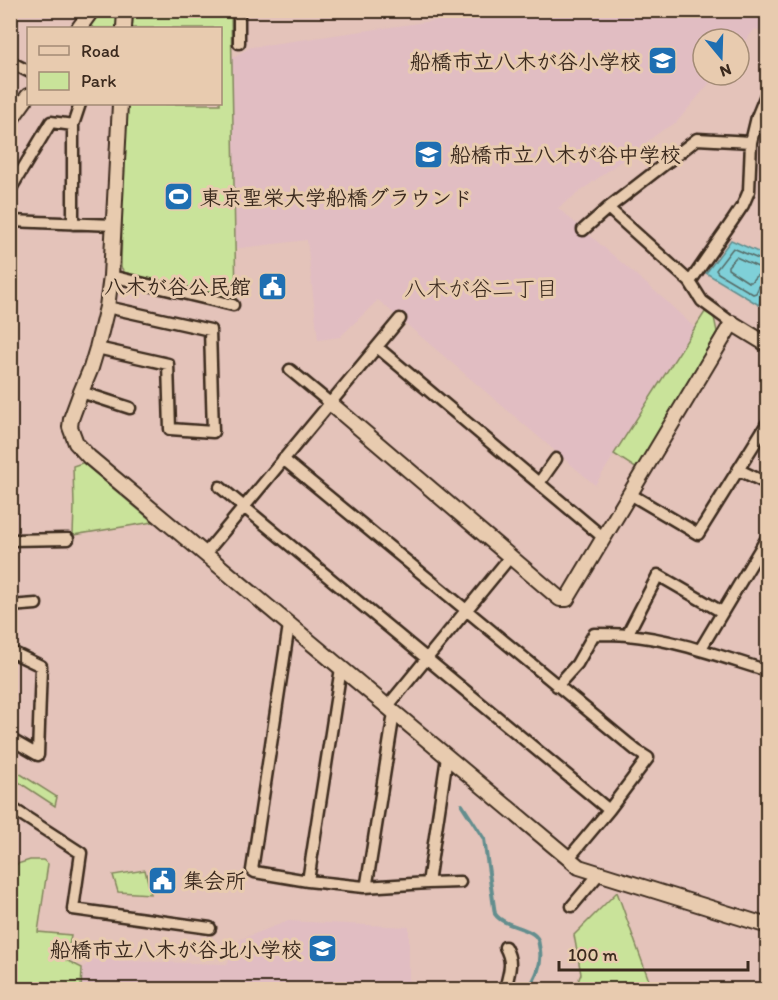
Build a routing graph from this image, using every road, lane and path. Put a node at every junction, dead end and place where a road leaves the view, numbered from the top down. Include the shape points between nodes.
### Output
1 (92, 10) edge
2 (125, 10) edge
3 (239, 10) edge
4 (80, 27) edge
5 (124, 27) edge
6 (239, 43) dead end
7 (10, 62) edge
8 (27, 70) edge
9 (768, 90) edge
10 (27, 97) edge
11 (80, 105) edge
12 (120, 105) edge
13 (10, 121) edge
14 (73, 125) junction
15 (751, 142) junction
16 (10, 190) edge
17 (608, 208) junction
18 (10, 220) edge
19 (73, 224) junction
20 (114, 225) junction
21 (583, 230) dead end
22 (111, 276) junction
23 (690, 282) junction
24 (233, 305) dead end
25 (106, 307) junction
26 (400, 319) dead end
27 (732, 323) junction
28 (768, 345) edge
29 (377, 347) junction
30 (97, 348) junction
31 (290, 370) dead end
32 (81, 392) junction
33 (330, 403) junction
34 (130, 408) dead end
35 (768, 422) edge
36 (283, 459) junction
37 (556, 459) dead end
38 (739, 470) junction
39 (539, 483) junction
40 (768, 484) edge
41 (220, 487) dead end
42 (630, 494) junction
43 (244, 507) junction
44 (768, 536) edge
45 (604, 538) junction
46 (68, 539) dead end
47 (10, 540) edge
48 (205, 554) junction
49 (756, 555) junction
50 (510, 557) junction
51 (768, 560) edge
52 (36, 604) dead end
53 (10, 606) edge
54 (466, 610) junction
55 (722, 612) junction
56 (289, 625) junction
57 (627, 635) junction
58 (700, 650) junction
59 (14, 654) dead end
60 (426, 658) junction
61 (341, 668) junction
62 (768, 671) edge
63 (557, 686) junction
64 (390, 710) junction
65 (10, 739) edge
66 (447, 757) junction
67 (10, 807) edge
68 (609, 810) junction
69 (568, 859) junction
70 (599, 874) junction
71 (308, 881) junction
72 (460, 882) dead end
73 (428, 883) junction
74 (364, 887) junction
75 (572, 906) dead end
76 (768, 926) edge
77 (210, 928) dead end
78 (505, 947) dead end
79 (505, 990) edge

1 - 4 street
2 - 5 street
3 - 6 street
7 - 8 street
9 - 15 street
10 - 13 street
11 - 14 street
12 - 20 street
14 - 16 street via 51,122
14 - 19 street
15 - 17 street via 697,139
15 - 23 street via 749,191 743,205
17 - 21 street
17 - 23 street
18 - 19 street
19 - 20 street
20 - 22 street
22 - 24 street
22 - 25 street
23 - 27 street via 702,301
25 - 30 street
25 - 30 street via 210,330 213,432 170,429 168,364
26 - 29 street
27 - 28 street
27 - 42 street
29 - 33 street
29 - 39 street
30 - 32 street
31 - 33 street
32 - 34 street
32 - 48 street via 70,427 76,443
33 - 36 street
33 - 50 street
35 - 38 street
36 - 43 street
36 - 54 street
37 - 39 street
38 - 40 street
38 - 42 street via 698,534
39 - 45 street
41 - 43 street
42 - 45 street
43 - 48 street
43 - 60 street
44 - 49 street
45 - 50 street via 567,599 560,599
46 - 47 street
48 - 56 street
49 - 51 street
49 - 55 street
50 - 54 street
52 - 53 street
54 - 60 street
54 - 63 street
55 - 57 street via 658,575
55 - 58 street
56 - 61 street
56 - 71 street via 252,870
57 - 58 street
57 - 63 street via 594,634 577,664
58 - 62 street
59 - 65 street via 41,666 38,755
60 - 64 street
60 - 68 street
61 - 64 street
61 - 71 street
63 - 68 street via 648,758
64 - 66 street
64 - 74 street
66 - 69 street
66 - 73 street
67 - 77 street via 81,853 73,909
68 - 69 street
69 - 70 street
70 - 75 street
70 - 76 street
71 - 74 street
72 - 73 street
73 - 74 street
78 - 79 street via 510,957

